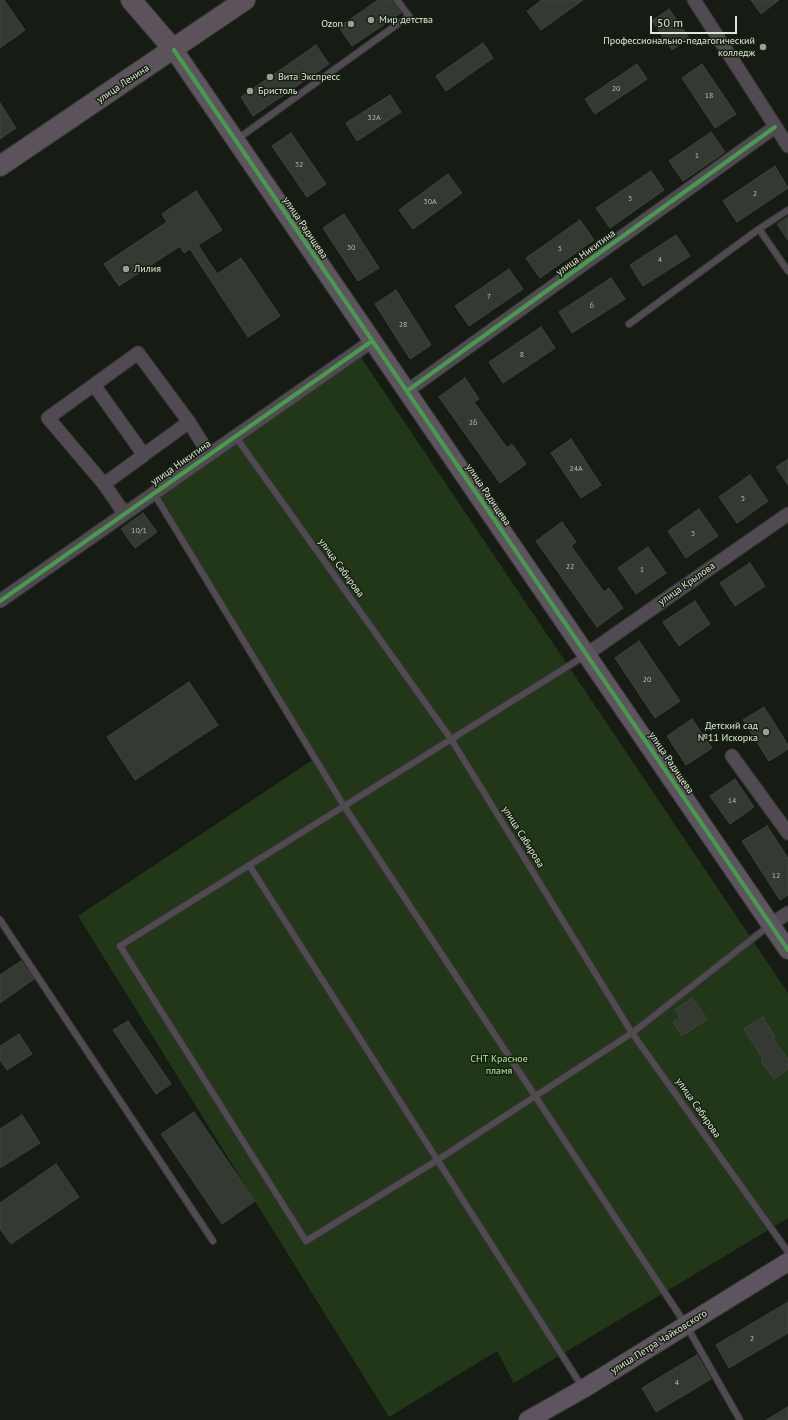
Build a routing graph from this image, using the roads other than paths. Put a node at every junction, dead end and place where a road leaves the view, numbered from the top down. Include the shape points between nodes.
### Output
1 (131, 0) edge
2 (245, 0) edge
3 (397, 0) edge
4 (694, 0) edge
5 (174, 50) junction
6 (775, 127) junction
7 (235, 140) junction
8 (788, 146) edge
9 (0, 166) edge
10 (788, 210) edge
11 (759, 229) junction
12 (788, 271) edge
13 (629, 324) dead end
14 (372, 340) junction
15 (94, 386) junction
16 (407, 391) junction
17 (189, 422) junction
18 (235, 436) junction
19 (209, 454) junction
20 (144, 455) junction
21 (104, 484) junction
22 (153, 492) junction
23 (124, 513) junction
24 (788, 514) edge
25 (0, 601) edge
26 (587, 654) junction
27 (451, 739) junction
28 (732, 756) dead end
29 (344, 806) junction
30 (788, 833) edge
31 (249, 866) junction
32 (788, 913) edge
33 (0, 920) edge
34 (771, 924) junction
35 (788, 950) edge
36 (632, 1033) junction
37 (536, 1096) junction
38 (436, 1160) junction
39 (213, 1241) dead end
40 (788, 1252) edge
41 (788, 1262) edge
42 (686, 1325) junction
43 (583, 1389) junction
44 (528, 1420) edge
45 (740, 1420) edge

1 - 5 main road, улица Радищева
2 - 5 main road, улица Ленина
3 - 7 lane via 409,16
4 - 6 street
5 - 7 street, улица Радищева
5 - 9 main road, улица Ленина
6 - 8 street
6 - 16 street, улица Никитина
7 - 14 street, улица Радищева
10 - 11 lane
11 - 12 lane
11 - 13 lane
14 - 16 street, улица Радищева
14 - 18 street, улица Никитина
15 - 17 street via 138,353
15 - 20 street
15 - 21 street via 48,418
16 - 26 street, улица Радищева
17 - 19 street
17 - 20 street
18 - 19 street, улица Никитина
18 - 27 lane, улица Сабирова
19 - 22 street, улица Никитина
20 - 21 street
21 - 23 street
22 - 23 street, улица Никитина
22 - 29 lane
23 - 25 street, улица Никитина
24 - 26 street, улица Крылова
26 - 27 lane
26 - 34 street, улица Радищева
27 - 29 lane
27 - 36 lane, улица Сабирова
28 - 30 street
29 - 31 lane
29 - 37 lane
31 - 38 lane
31 - 38 lane via 120,946 301,1234 306,1241
32 - 34 street
33 - 39 lane
34 - 35 street, улица Радищева
34 - 36 lane
36 - 37 lane
36 - 40 lane, улица Сабирова
37 - 38 lane
37 - 42 lane
38 - 43 lane
41 - 42 street, улица Петра Чайковского
42 - 43 street, улица Петра Чайковского
42 - 45 lane
43 - 44 street, улица Петра Чайковского

